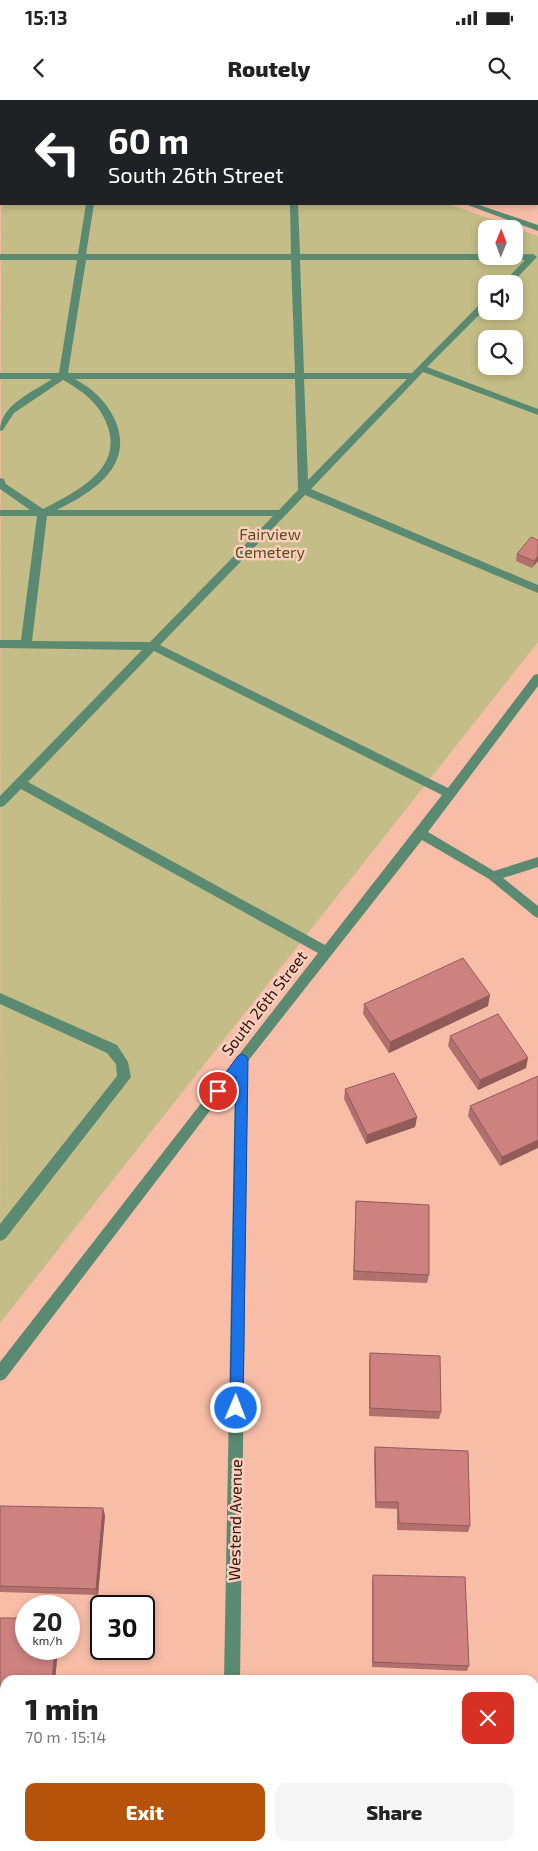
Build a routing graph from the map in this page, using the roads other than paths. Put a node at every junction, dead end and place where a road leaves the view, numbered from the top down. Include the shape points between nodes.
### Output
1 (90, 205) edge
2 (294, 205) edge
3 (472, 205) edge
4 (538, 228) edge
5 (0, 257) edge
6 (82, 257) junction
7 (296, 258) junction
8 (515, 275) edge
9 (478, 311) edge
10 (418, 372) junction
11 (0, 376) edge
12 (63, 376) junction
13 (300, 376) junction
14 (538, 412) edge
15 (0, 428) edge
16 (0, 480) edge
17 (303, 490) junction
18 (0, 512) edge
19 (42, 513) junction
20 (280, 514) junction
21 (538, 589) edge
22 (0, 644) edge
23 (26, 644) junction
24 (152, 646) junction
25 (538, 678) edge
26 (20, 783) junction
27 (450, 794) junction
28 (0, 803) edge
29 (420, 833) junction
30 (538, 862) edge
31 (493, 876) junction
32 (538, 913) edge
33 (327, 952) junction
34 (0, 998) edge
35 (242, 1059) junction
36 (0, 1234) edge
37 (0, 1374) edge
38 (232, 1675) edge

1 - 6 street
2 - 7 street
3 - 4 street
5 - 6 street
6 - 7 street
6 - 12 street
7 - 8 street via 532,257
7 - 13 street
9 - 10 street
10 - 13 street
10 - 14 street
10 - 17 street
11 - 12 street
12 - 13 street
12 - 15 street via 10,411
12 - 19 street via 88,390 106,411 116,434 114,456 97,480
13 - 17 street
16 - 19 street via 2,486
17 - 20 street
17 - 21 street
18 - 19 street
19 - 20 street
19 - 23 street
20 - 24 street
22 - 23 street
23 - 24 street
24 - 26 street
24 - 27 street
25 - 27 street, South 26th Street
26 - 28 street
26 - 33 street
27 - 29 street, South 26th Street
29 - 31 street
29 - 33 street, South 26th Street
30 - 31 street
31 - 32 street
33 - 35 street, South 26th Street
34 - 36 street via 112,1049 122,1062 124,1077
35 - 37 street, South 26th Street
35 - 38 street, Westend Avenue

